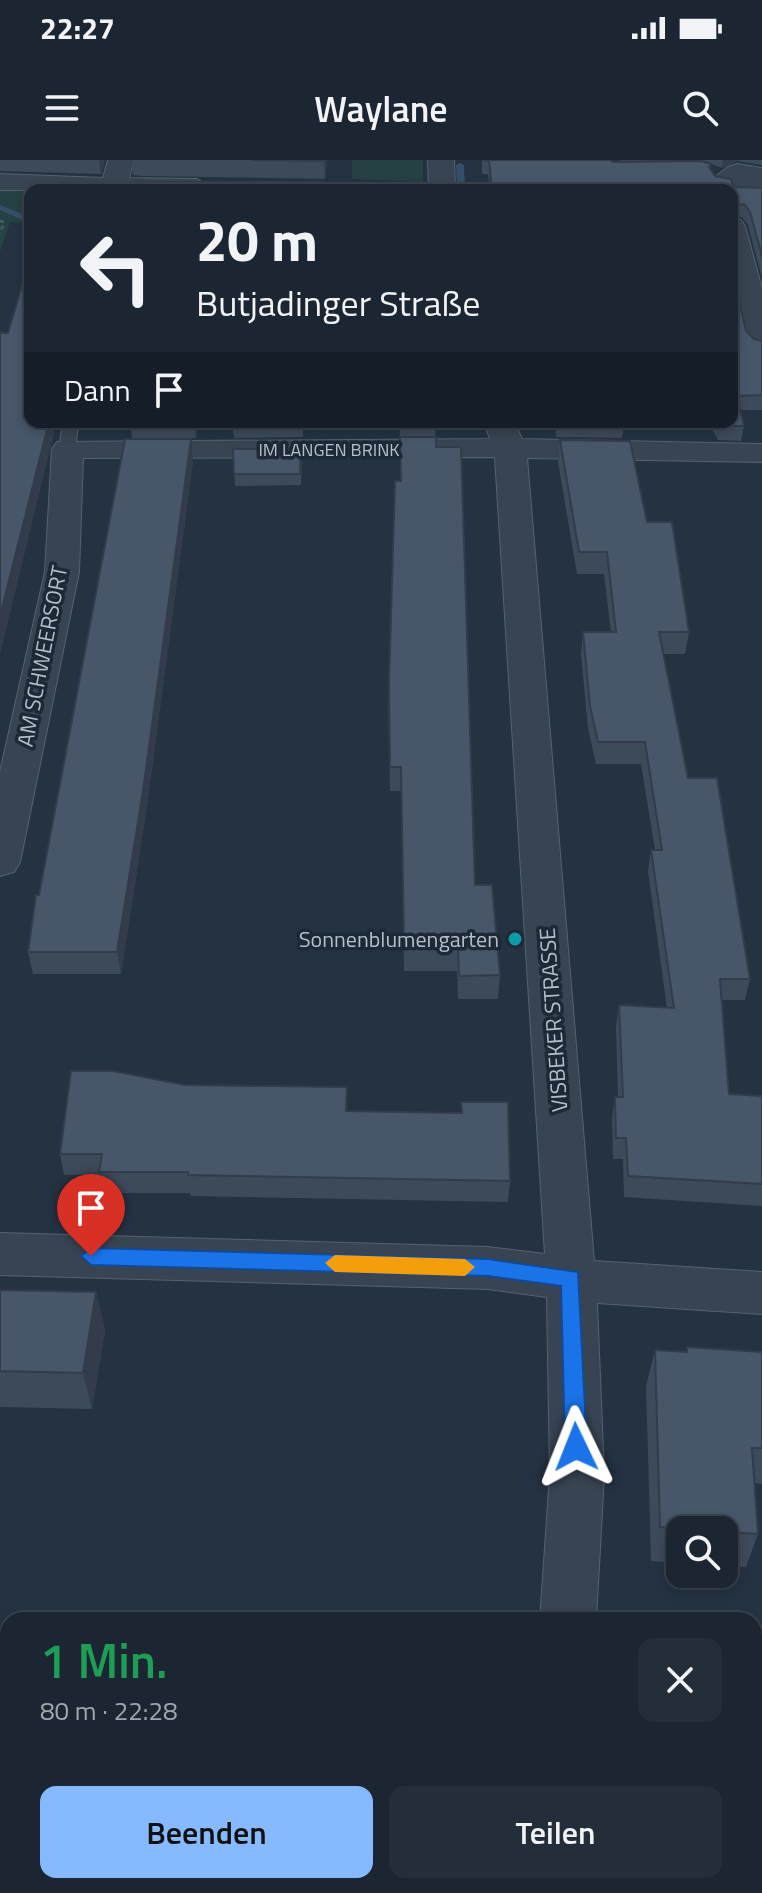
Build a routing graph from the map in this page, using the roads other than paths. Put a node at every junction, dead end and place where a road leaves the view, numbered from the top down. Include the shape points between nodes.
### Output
1 (121, 160) edge
2 (441, 160) edge
3 (762, 176) edge
4 (0, 182) edge
5 (726, 183) edge
6 (37, 184) edge
7 (112, 184) edge
8 (442, 184) edge
9 (738, 185) edge
10 (762, 190) edge
11 (738, 250) edge
12 (762, 344) edge
13 (70, 435) edge
14 (504, 435) edge
15 (762, 453) edge
16 (0, 862) edge
17 (0, 1254) edge
18 (571, 1278) junction
19 (762, 1293) edge
20 (568, 1612) edge

1 - 7 street
2 - 8 street
3 - 5 street via 737,172
4 - 6 street
9 - 10 street
11 - 12 street
13 - 14 street, IM LANGEN BRINK
13 - 16 street, AM SCHWEERSORT via 62,572
14 - 15 street, IM LANGEN BRINK
14 - 18 street, VISBEKER STRASSE
17 - 18 street via 488,1268
18 - 19 street
18 - 20 street, VISBEKER STRASSE via 577,1475

